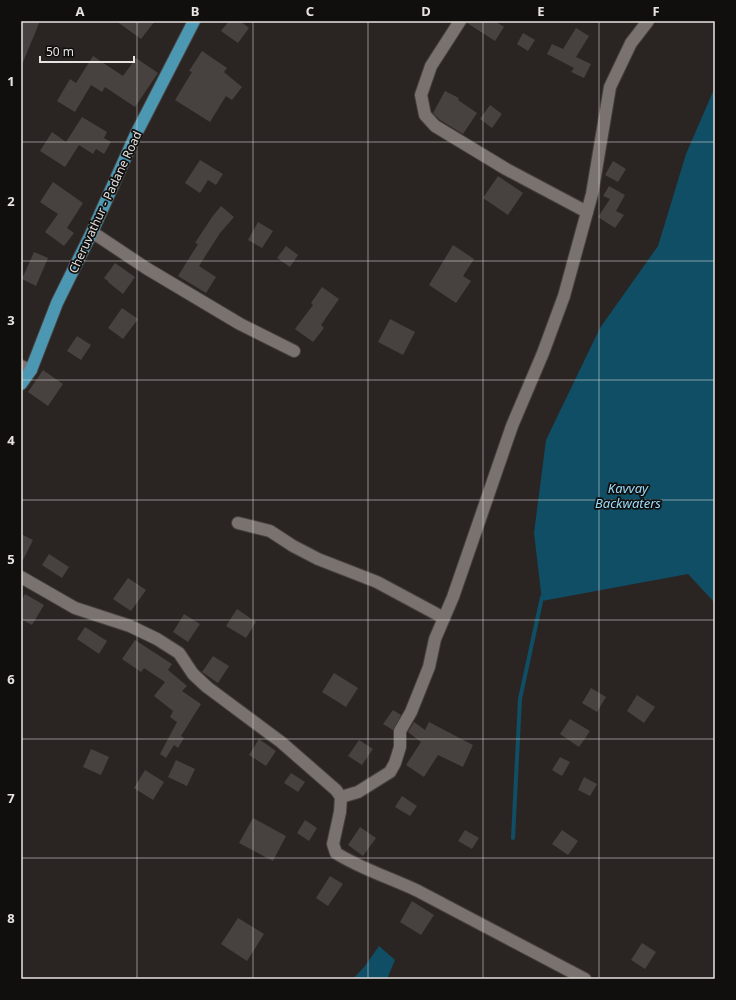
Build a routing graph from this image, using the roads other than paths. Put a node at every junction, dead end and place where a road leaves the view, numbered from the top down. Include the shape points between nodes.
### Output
1 (194, 21) edge
2 (460, 21) edge
3 (648, 21) edge
4 (587, 212) junction
5 (92, 232) junction
6 (294, 351) dead end
7 (26, 368) edge
8 (21, 384) edge
9 (238, 523) dead end
10 (21, 577) edge
11 (444, 618) junction
12 (341, 797) junction
13 (585, 979) edge

1 - 5 main road, Cheruvathur - Padane Road via 136,134
2 - 4 street via 431,66 421,95 425,115 435,126 506,169
3 - 4 street via 631,43 610,87
4 - 11 street via 564,296 512,426
5 - 6 street via 233,320
5 - 7 main road, Cheruvathur - Padane Road
7 - 8 main road, Cheruvathur - Padane Road
9 - 11 street via 270,531 318,559 377,582
10 - 12 street via 75,608 130,626 179,653 193,674 207,687 281,742
11 - 12 street via 435,639 429,667 411,712 400,731 396,763 390,772 358,792
12 - 13 street via 333,844 336,853 350,862 417,891

